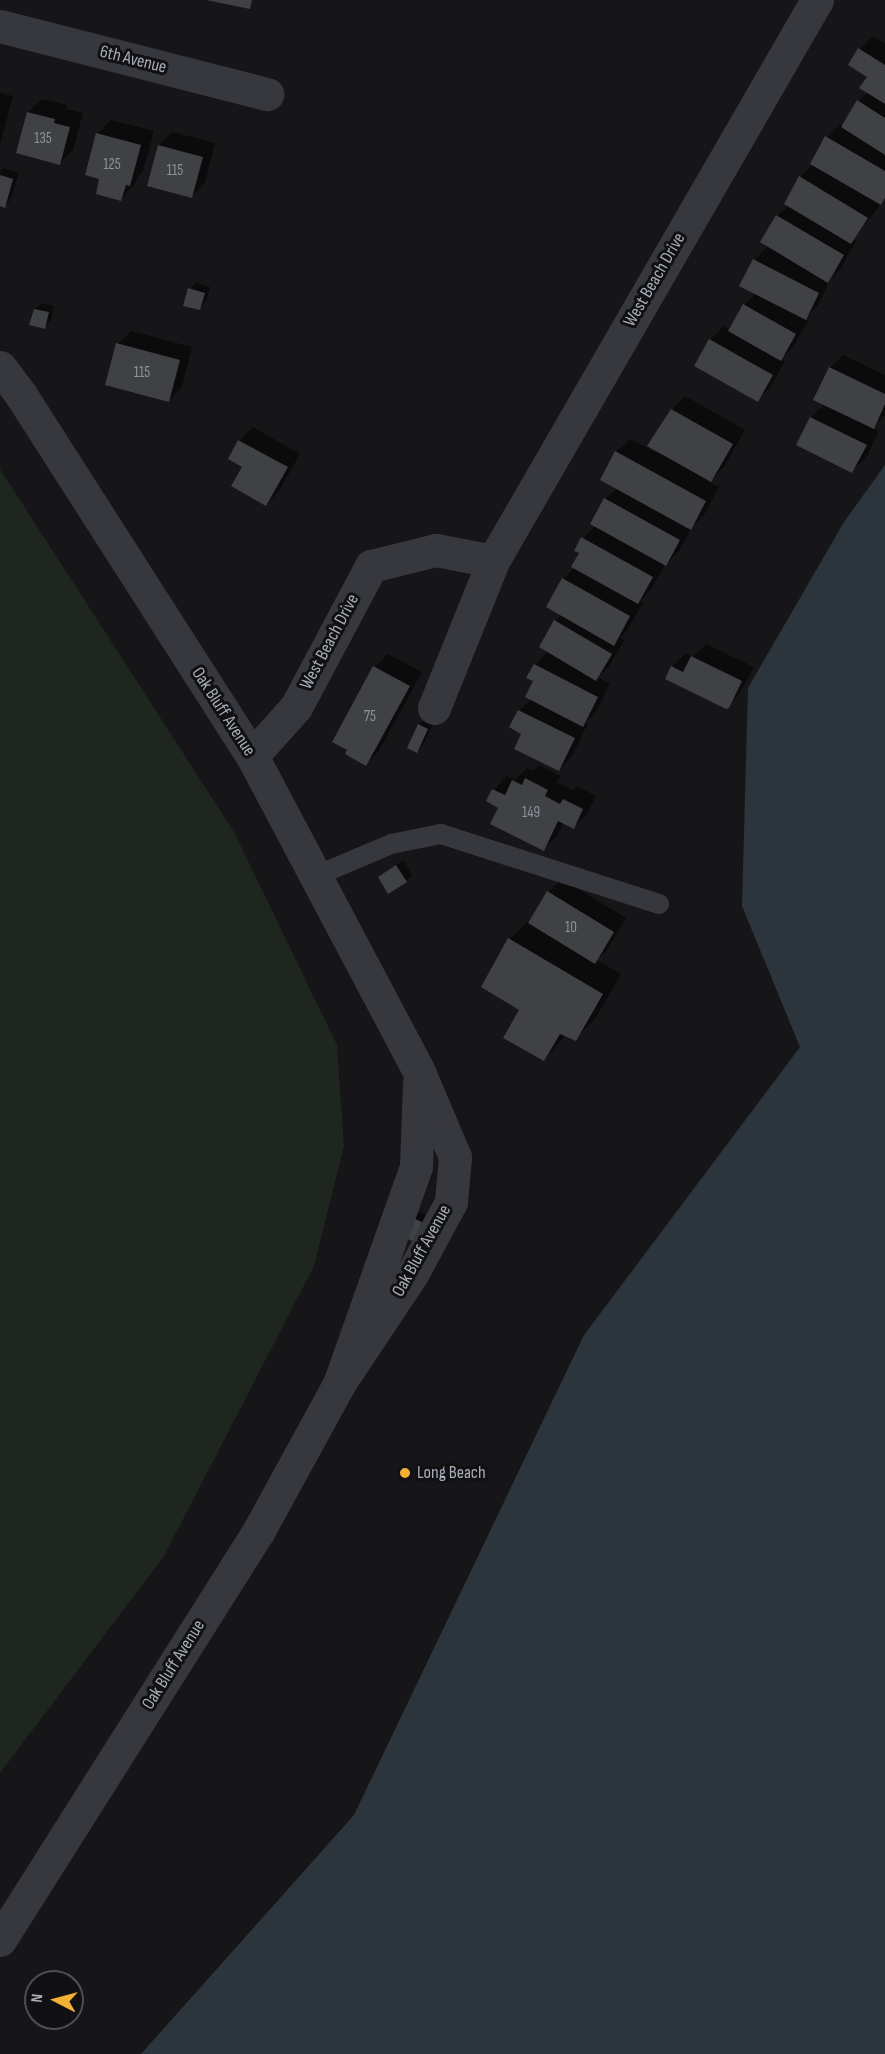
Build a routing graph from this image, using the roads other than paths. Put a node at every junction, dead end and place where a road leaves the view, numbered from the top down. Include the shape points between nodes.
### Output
1 (817, 0) edge
2 (0, 26) edge
3 (267, 94) dead end
4 (0, 367) edge
5 (493, 561) junction
6 (434, 708) dead end
7 (252, 756) junction
8 (316, 876) junction
9 (659, 904) dead end
10 (419, 1072) junction
11 (339, 1384) junction
12 (0, 1940) edge

1 - 5 street, West Beach Drive
2 - 3 street, 6th Avenue
4 - 7 street, Oak Bluff Avenue
5 - 6 street, West Beach Drive
5 - 7 street, West Beach Drive via 436,550 371,566 296,707
7 - 8 street, Oak Bluff Avenue
8 - 9 lane via 391,844 441,834
8 - 10 street, Oak Bluff Avenue
10 - 11 street, Oak Bluff Avenue via 416,1166
10 - 11 street, Oak Bluff Avenue via 455,1157 450,1202 412,1274
11 - 12 street, Oak Bluff Avenue via 258,1532

